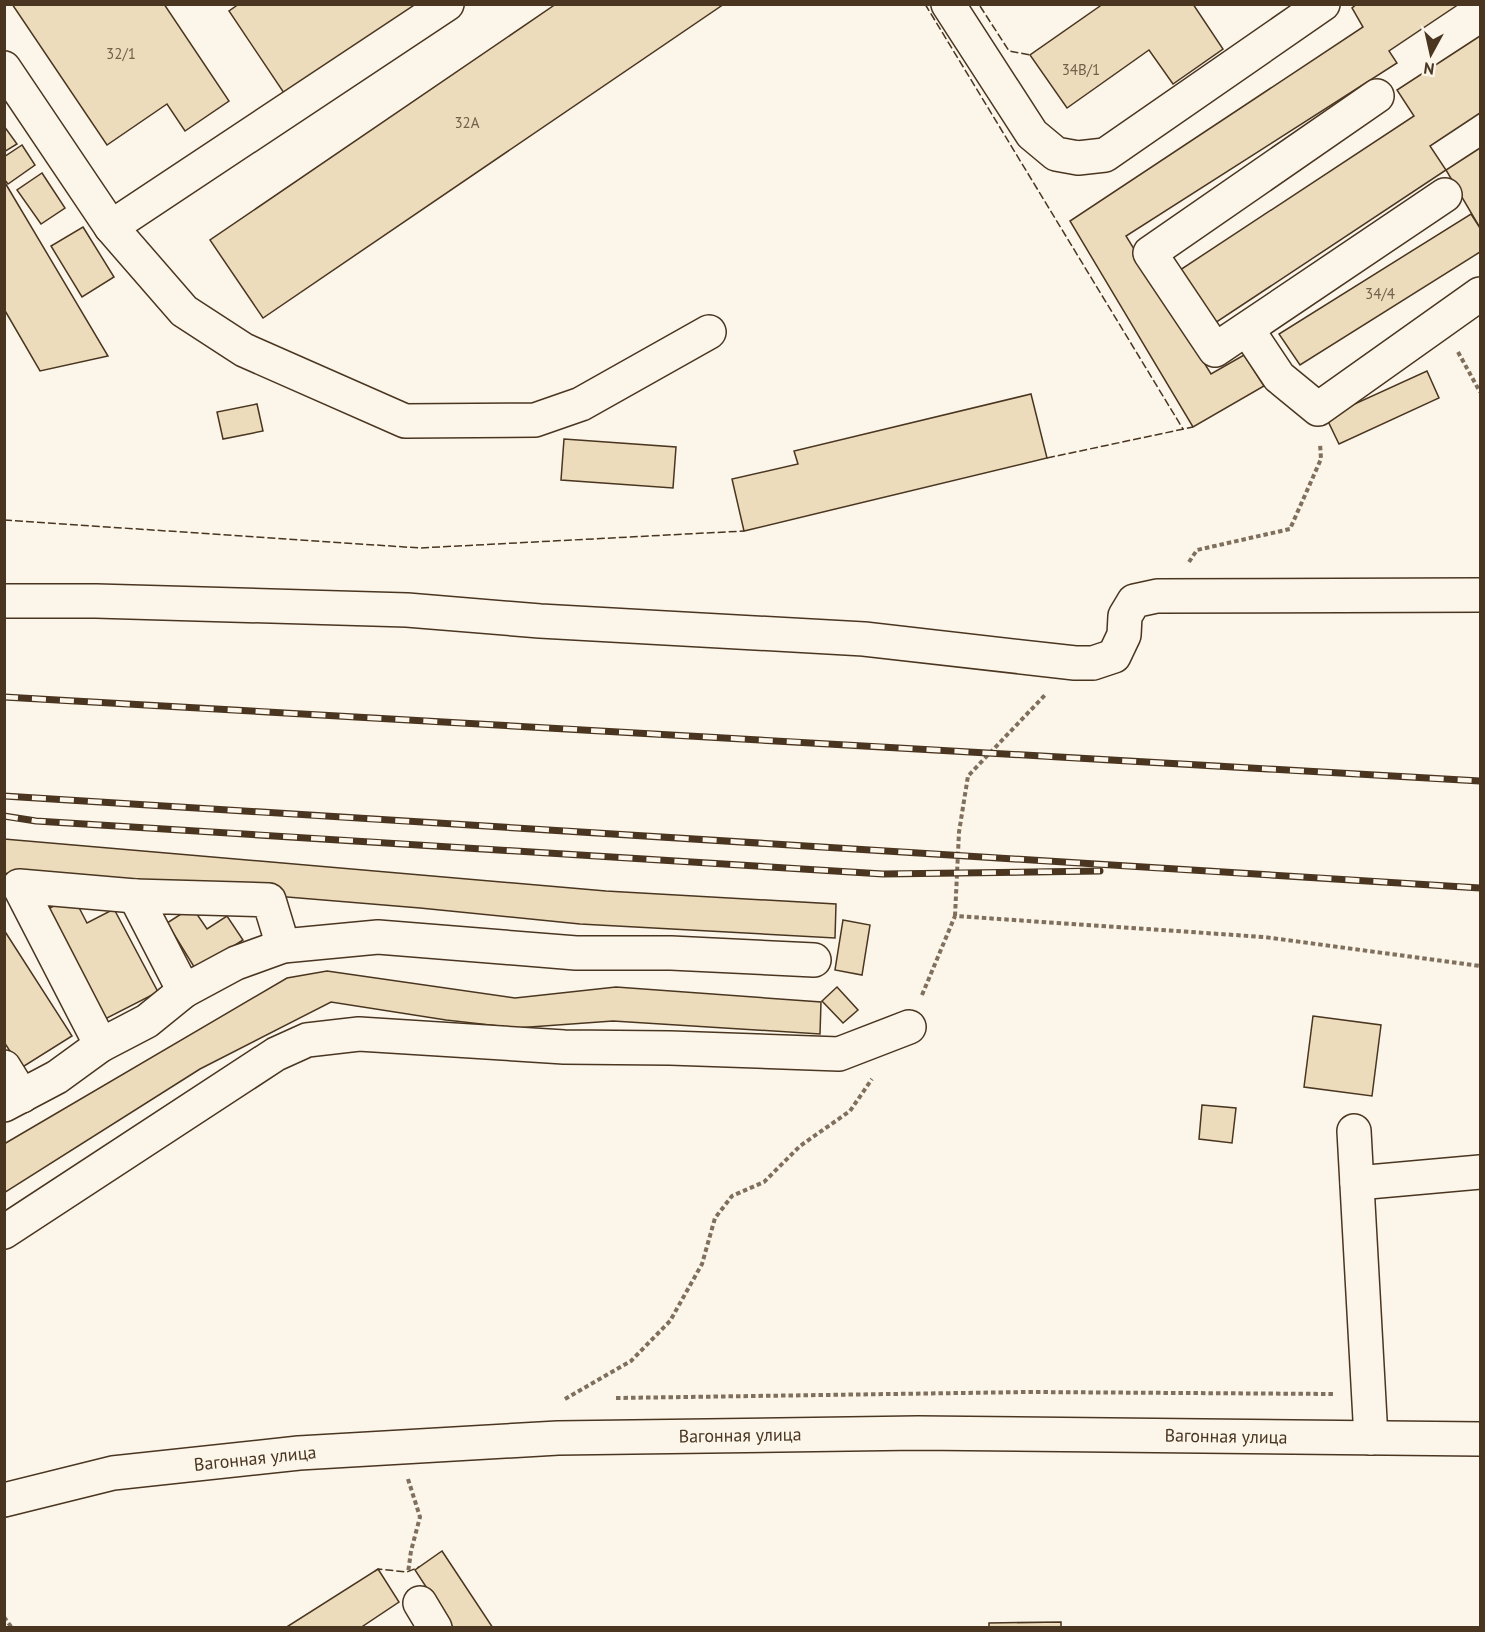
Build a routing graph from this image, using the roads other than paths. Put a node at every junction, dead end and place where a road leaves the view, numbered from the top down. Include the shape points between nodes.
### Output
1 (447, 4) edge
2 (948, 4) edge
3 (1323, 4) edge
4 (4, 68) edge
5 (1377, 96) dead end
6 (1445, 195) dead end
7 (111, 227) junction
8 (1480, 294) edge
9 (1247, 329) junction
10 (709, 332) dead end
11 (1480, 595) edge
12 (4, 601) edge
13 (12, 885) edge
14 (135, 896) junction
15 (283, 946) junction
16 (814, 960) dead end
17 (184, 991) junction
18 (909, 1027) road end
19 (101, 1045) junction
20 (4, 1067) edge
21 (13, 1100) edge
22 (1354, 1131) dead end
23 (1480, 1172) edge
24 (1357, 1183) junction
25 (4, 1232) edge
26 (1371, 1438) junction
27 (1480, 1439) edge
28 (4, 1500) edge

1 - 7 street
2 - 3 street via 1032,134 1056,154 1078,158 1105,155
4 - 7 street
5 - 9 street via 1150,253 1215,350
6 - 9 street
7 - 10 street via 184,311 244,350 405,421 535,420 581,404
8 - 9 street via 1318,409 1279,377
11 - 12 street via 1157,596 1134,601 1125,616 1124,635 1114,656 1093,663 864,639 407,610
13 - 14 street
13 - 19 street
14 - 15 street via 269,900
14 - 17 street
15 - 16 street via 378,937 576,953
15 - 17 street via 236,963
17 - 19 street via 147,1021
18 - 25 street via 840,1054 564,1047 359,1034 307,1040 276,1054
19 - 21 street via 57,1077
20 - 21 street
22 - 24 street
23 - 24 street
24 - 26 street
26 - 27 street, Вагонная улица
26 - 28 street, Вагонная улица via 918,1433 558,1438 299,1453 112,1473

